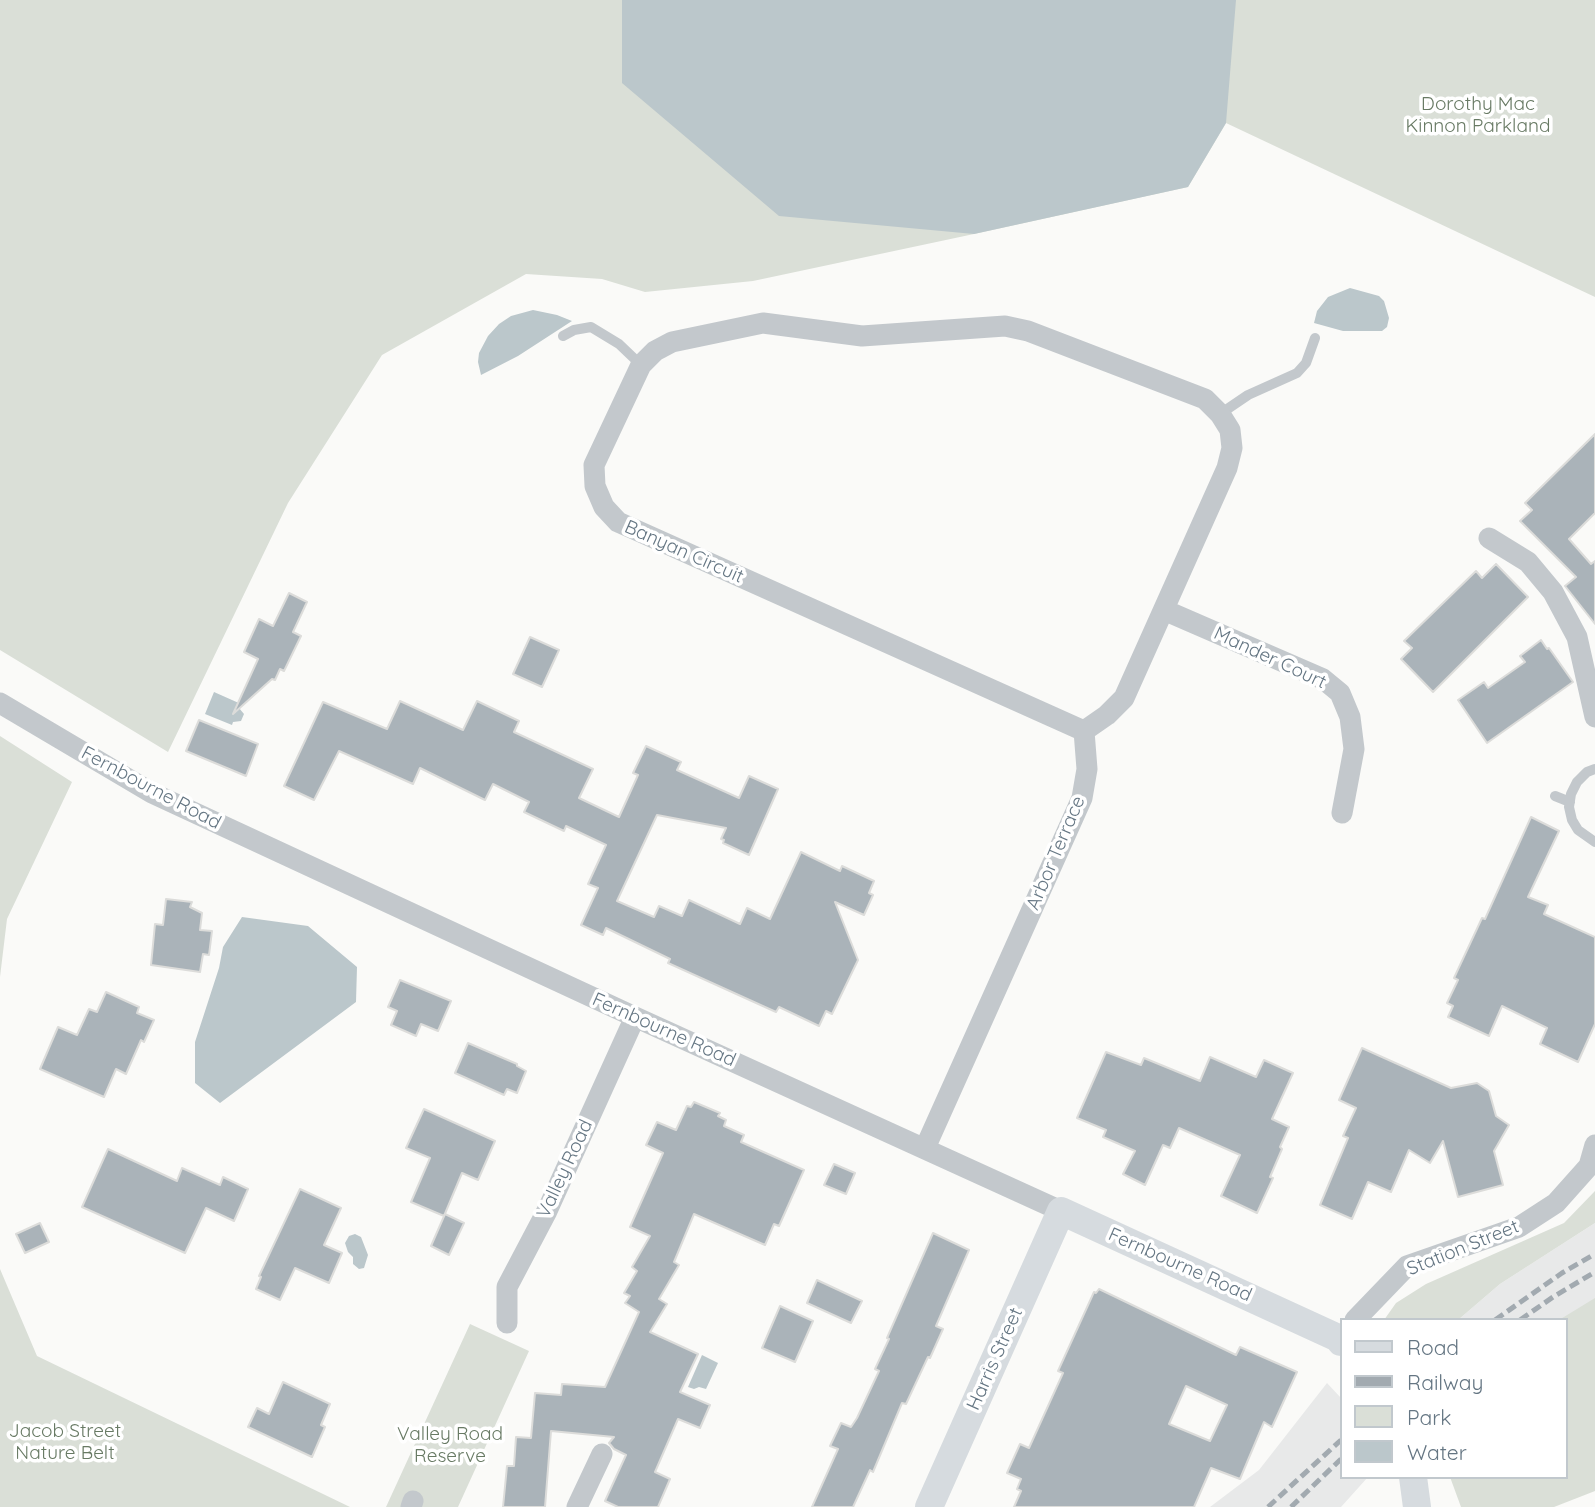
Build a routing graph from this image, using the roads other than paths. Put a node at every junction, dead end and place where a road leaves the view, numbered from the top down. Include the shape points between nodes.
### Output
1 (563, 336) dead end
2 (1315, 338) dead end
3 (641, 365) junction
4 (1220, 414) junction
5 (1489, 538) dead end
6 (1164, 610) junction
7 (0, 703) edge
8 (1595, 717) edge
9 (1084, 731) junction
10 (1595, 769) edge
11 (1555, 796) dead end
12 (1570, 802) junction
13 (1342, 813) dead end
14 (1595, 842) edge
15 (635, 1017) junction
16 (1595, 1145) edge
17 (925, 1147) junction
18 (1061, 1211) junction
19 (1358, 1318) edge
20 (507, 1323) dead end
21 (1340, 1331) edge
22 (602, 1454) dead end
23 (1413, 1479) edge
24 (577, 1507) edge
25 (929, 1507) edge
26 (1417, 1507) edge

1 - 3 lane via 591,327
2 - 4 lane via 1297,373 1248,395
3 - 4 street, Banyan Circuit via 672,342 763,323 862,336 1005,326 1205,398
3 - 9 street, Banyan Circuit via 594,465 595,486 604,507 618,522
4 - 6 street via 1230,430 1230,458
5 - 8 street via 1528,562 1553,592 1577,637
6 - 9 street via 1124,698
6 - 13 street, Mander Court via 1323,679 1340,693 1350,717 1354,749
7 - 15 street, Fernbourne Road via 152,793
9 - 17 street, Arbor Terrace via 1087,769 1082,798
10 - 12 lane via 1577,782
11 - 12 lane
12 - 14 lane via 1578,830
15 - 17 street, Fernbourne Road
15 - 20 street, Valley Road via 547,1211 507,1287
16 - 19 street, Station Street via 1589,1166 1556,1203 1519,1227 1407,1266
17 - 18 street, Fernbourne Road
18 - 21 street, Fernbourne Road
18 - 25 street, Harris Street
22 - 24 street
23 - 26 street

